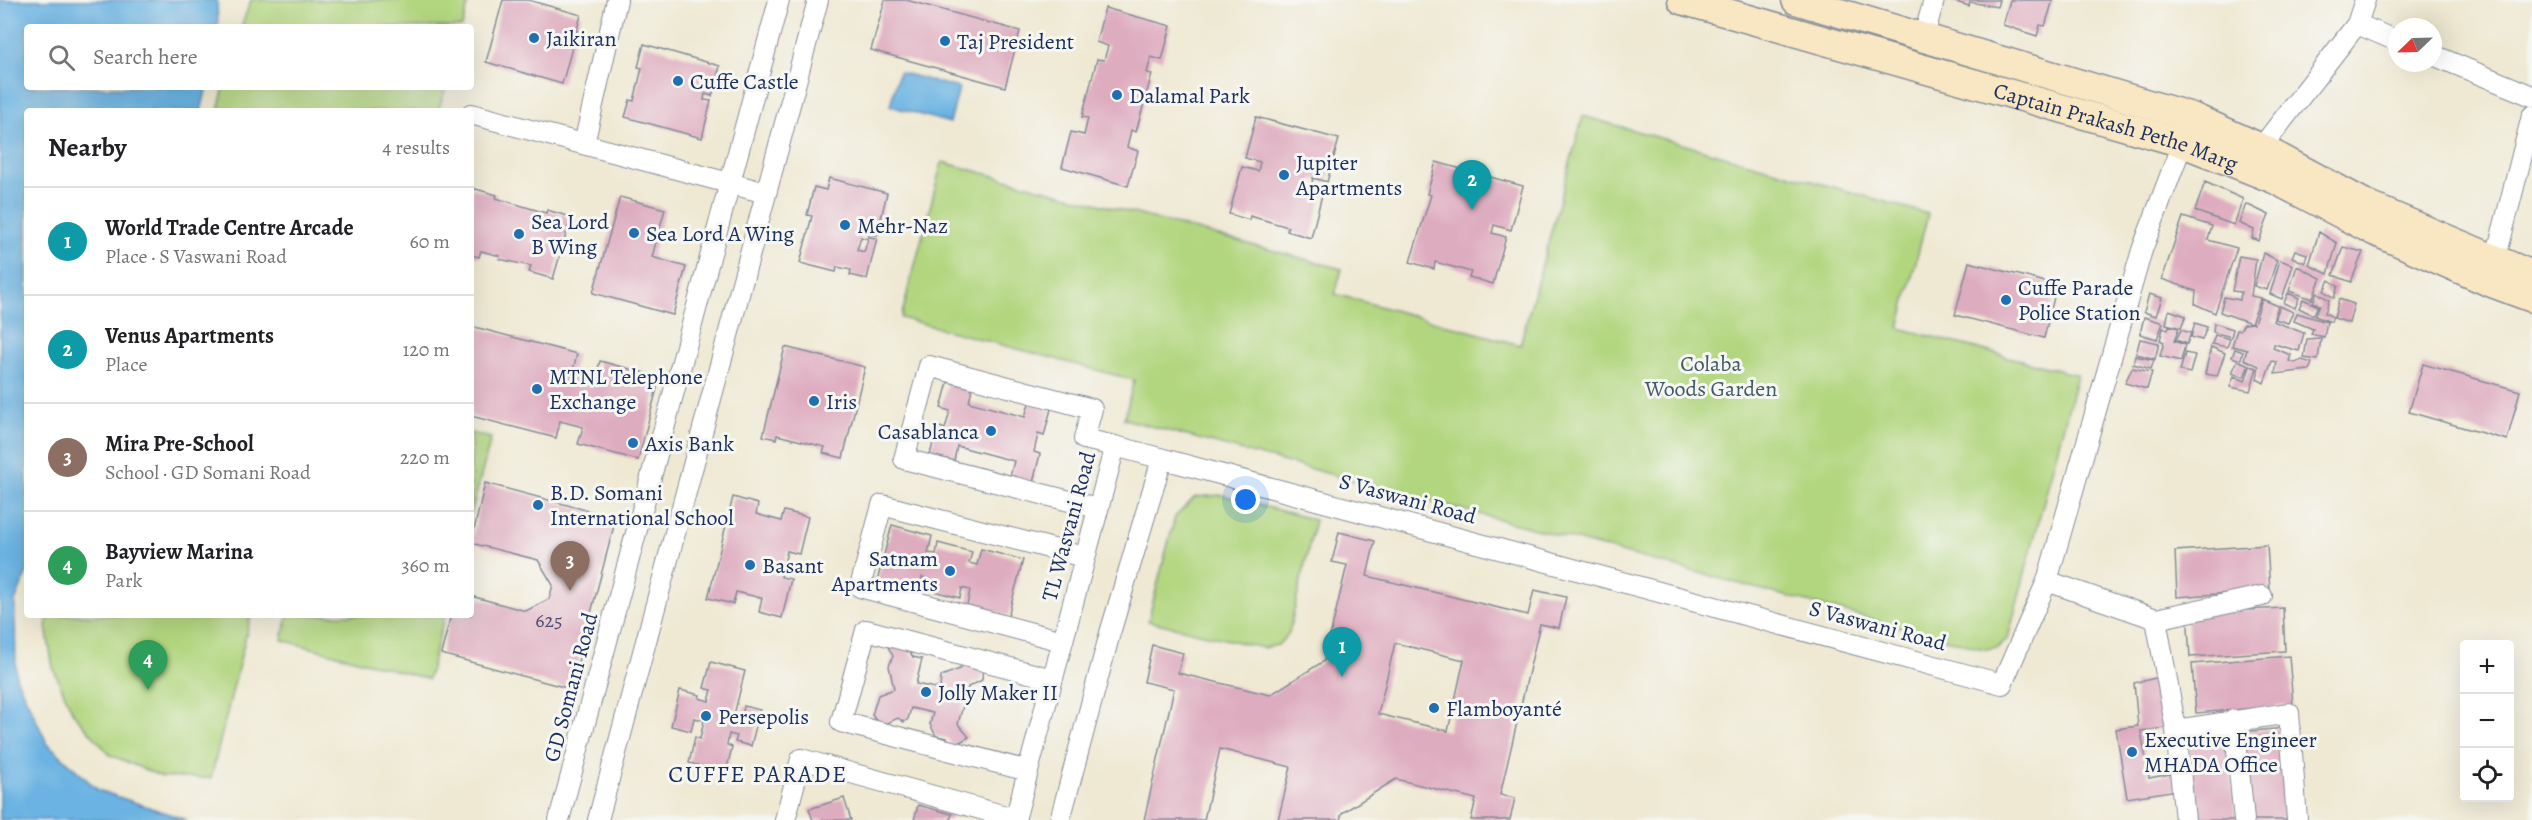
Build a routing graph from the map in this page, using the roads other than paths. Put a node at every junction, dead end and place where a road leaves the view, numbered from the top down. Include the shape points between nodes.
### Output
1 (617, 0) edge
2 (779, 0) edge
3 (818, 0) edge
4 (1682, 0) edge
5 (1796, 0) edge
6 (1934, 0) edge
7 (2365, 0) edge
8 (2357, 24) junction
9 (2388, 37) edge
10 (1923, 39) junction
11 (2442, 59) edge
12 (2532, 96) edge
13 (474, 115) edge
14 (2532, 116) edge
15 (2188, 130) junction
16 (584, 144) junction
17 (2261, 148) junction
18 (730, 183) junction
19 (766, 193) junction
20 (2495, 261) junction
21 (2532, 275) edge
22 (2532, 298) edge
23 (1115, 446) junction
24 (1162, 459) junction
25 (1097, 508) junction
26 (1084, 557) junction
27 (2047, 581) junction
28 (2262, 596) dead end
29 (2156, 619) junction
30 (1062, 641) junction
31 (1052, 679) junction
32 (2234, 720) junction
33 (2176, 730) junction
34 (1028, 771) junction
35 (1016, 819) edge
36 (559, 820) edge
37 (598, 820) edge
38 (785, 820) edge
39 (1060, 820) edge
40 (2185, 820) edge
41 (2244, 820) edge
42 (2297, 820) edge

1 - 16 street
2 - 18 street, GD Somani Road
3 - 19 street
4 - 15 main road, Captain Prakash Pethe Marg
5 - 10 main road, Captain Prakash Pethe Marg
6 - 10 street
7 - 8 street
8 - 9 street
8 - 17 street
10 - 15 main road, Captain Prakash Pethe Marg
11 - 12 street
13 - 16 street
14 - 20 street
15 - 17 main road, Captain Prakash Pethe Marg
15 - 22 main road, Captain Prakash Pethe Marg via 2374,231
15 - 27 street, S Vaswani Road via 2142,250
16 - 18 street
17 - 20 main road, Captain Prakash Pethe Marg via 2371,207
18 - 19 street
18 - 36 street, GD Somani Road via 561,794
19 - 37 street
20 - 21 main road, Captain Prakash Pethe Marg
23 - 24 street, TL Wasvani Road
23 - 25 street, TL Wasvani Road
23 - 25 street via 1084,439 1092,409 929,366 904,459
24 - 27 street, S Vaswani Road via 2002,684
24 - 39 street
25 - 26 street, TL Wasvani Road
26 - 30 street, TL Wasvani Road
26 - 30 street via 882,505 876,525 860,587
27 - 29 street
28 - 29 street
29 - 33 street
30 - 31 street, TL Wasvani Road
31 - 34 street, TL Wasvani Road
31 - 34 street via 866,630 841,722
32 - 33 street
32 - 41 street
32 - 42 street via 2289,713
33 - 40 street
34 - 35 street, TL Wasvani Road
35 - 38 street via 801,759

